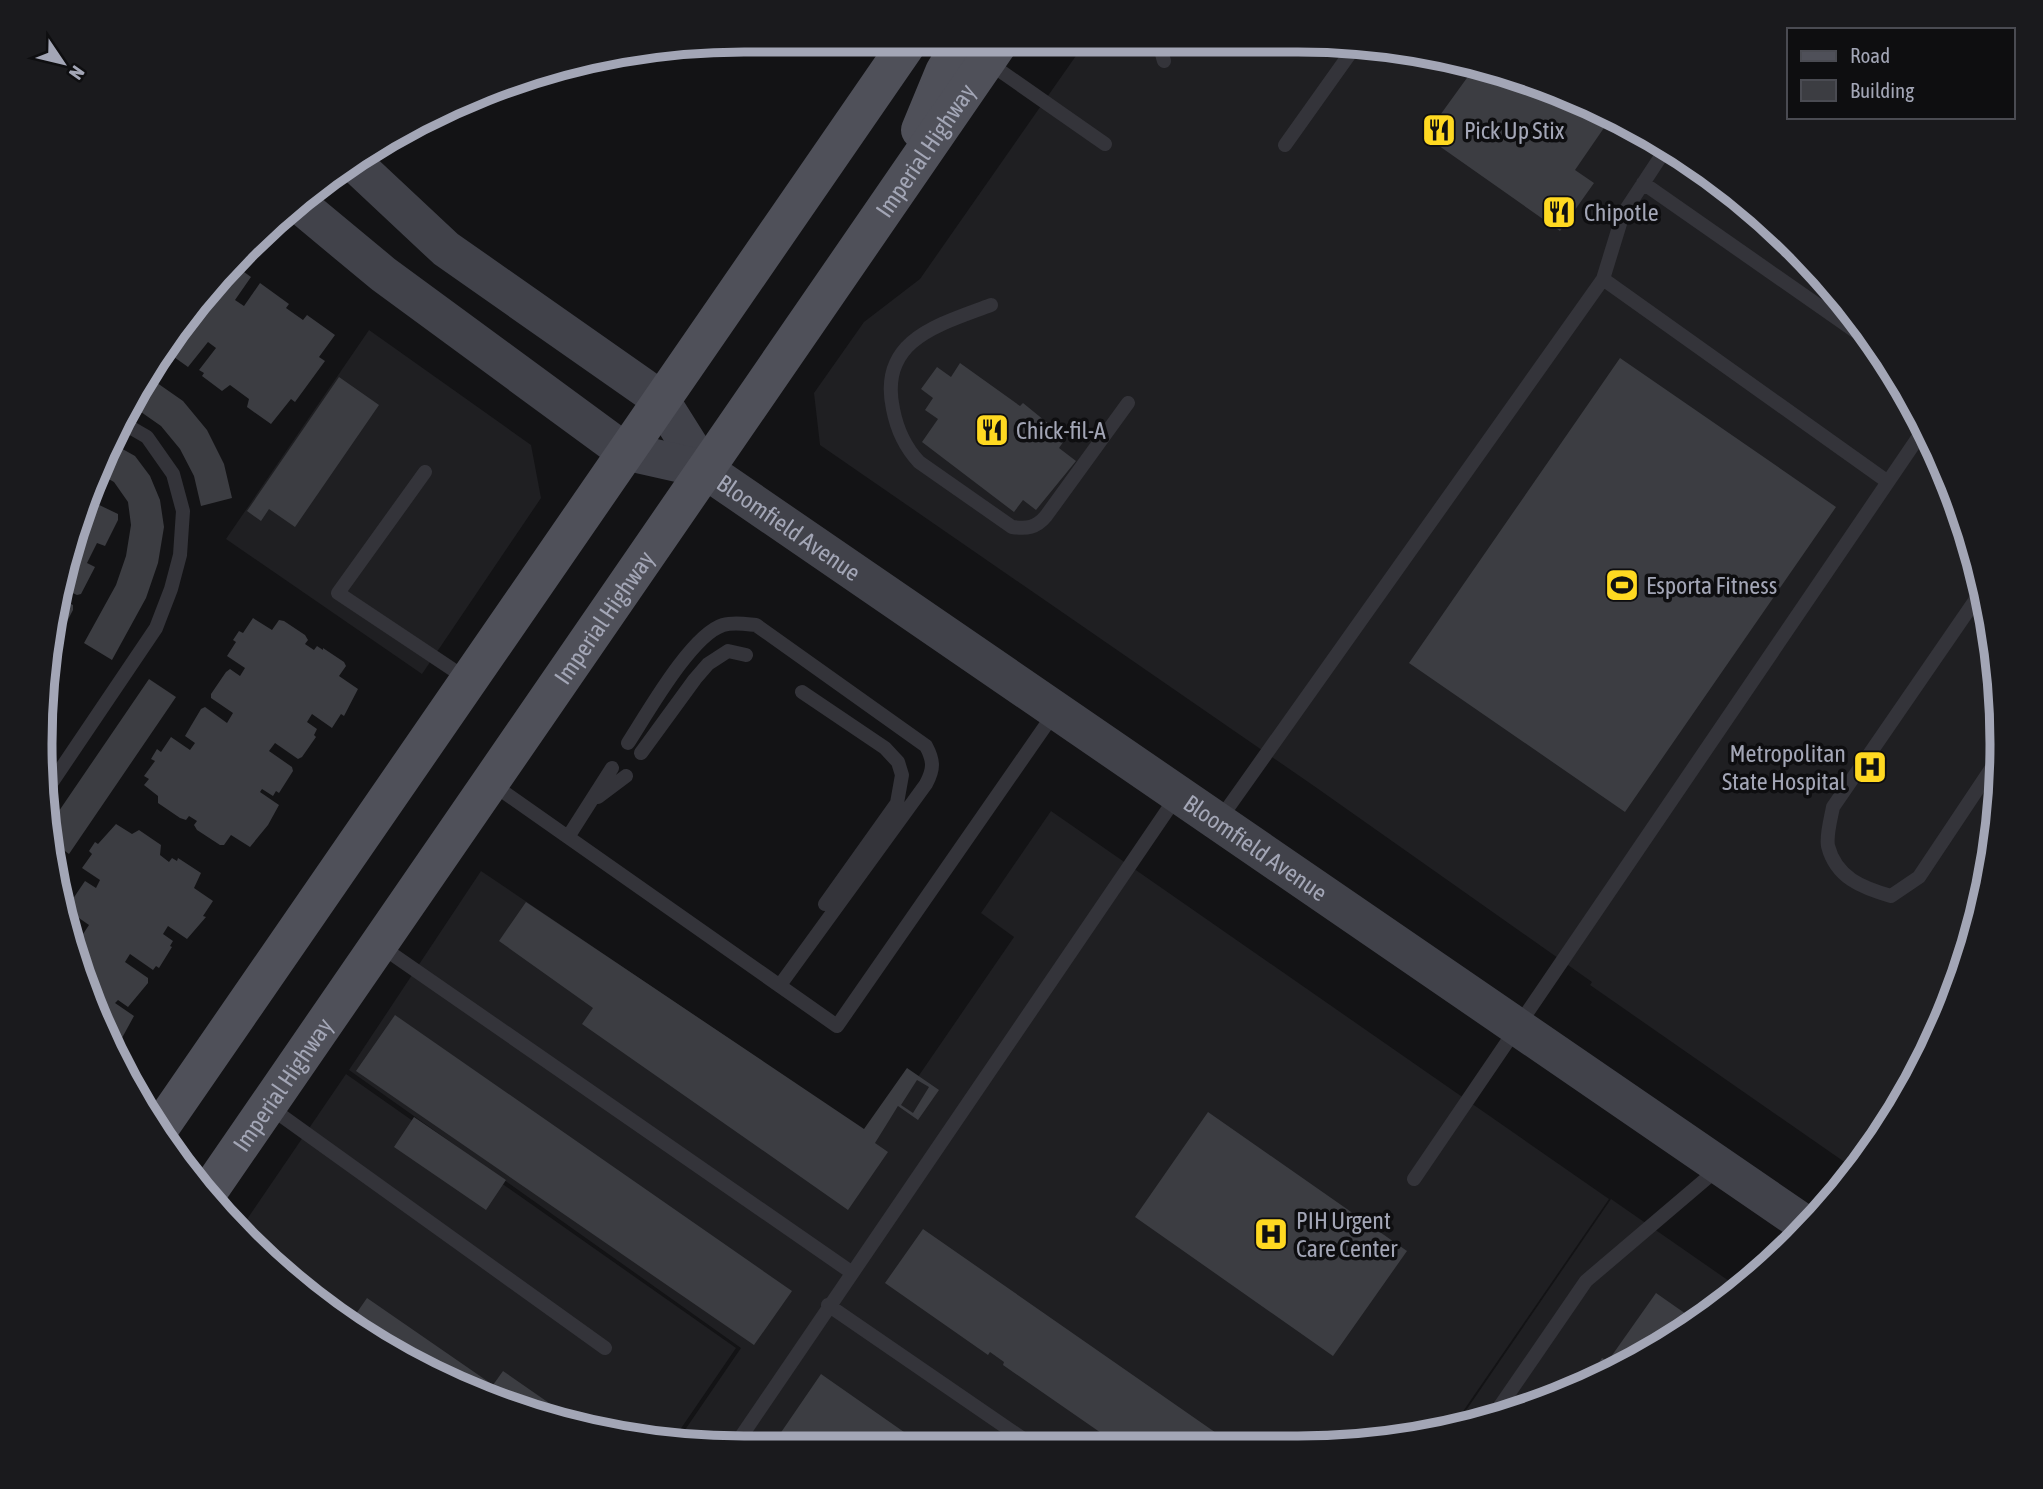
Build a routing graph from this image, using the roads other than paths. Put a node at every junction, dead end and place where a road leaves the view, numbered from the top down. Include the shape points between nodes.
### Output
1 (902, 52) edge
2 (976, 52) edge
3 (990, 52) edge
4 (1161, 52) edge
5 (1349, 54) edge
6 (1164, 61) dead end
7 (1105, 144) dead end
8 (1285, 145) dead end
9 (1661, 156) edge
10 (360, 169) edge
11 (348, 177) edge
12 (1643, 183) junction
13 (380, 190) junction
14 (306, 209) edge
15 (1603, 279) junction
16 (991, 305) dead end
17 (1852, 329) edge
18 (660, 399) junction
19 (1128, 403) dead end
20 (130, 427) edge
21 (1918, 437) edge
22 (624, 452) junction
23 (704, 469) junction
24 (425, 472) dead end
25 (1888, 482) junction
26 (1975, 601) edge
27 (746, 655) dead end
28 (468, 680) junction
29 (802, 692) dead end
30 (1056, 711) junction
31 (628, 743) dead end
32 (641, 753) dead end
33 (612, 768) dead end
34 (1989, 771) edge
35 (626, 776) dead end
36 (54, 780) edge
37 (489, 782) junction
38 (1178, 795) junction
39 (592, 802) junction
40 (1217, 822) junction
41 (568, 837) junction
42 (809, 941) junction
43 (378, 944) junction
44 (780, 985) junction
45 (1518, 1028) junction
46 (267, 1105) junction
47 (164, 1122) edge
48 (1721, 1167) junction
49 (1414, 1179) dead end
50 (212, 1187) edge
51 (1800, 1221) edge
52 (851, 1272) junction
53 (828, 1306) junction
54 (605, 1348) dead end
55 (1500, 1406) edge
56 (741, 1436) edge
57 (1019, 1436) edge

1 - 18 main road
2 - 23 main road, Imperial Highway via 944,72 893,197
3 - 7 lane
4 - 6 lane
5 - 8 lane
9 - 12 lane
10 - 13 main road, Bloomfield Avenue
11 - 13 main road
12 - 15 lane via 1623,214
12 - 17 lane
13 - 18 main road, Bloomfield Avenue via 446,249
14 - 22 main road, Bloomfield Avenue via 403,289
15 - 25 lane
15 - 40 lane
16 - 19 lane via 935,326 905,347 891,370 896,423 907,449 919,462 1012,527 1026,529 1039,525
18 - 22 main road
18 - 23 main road, Bloomfield Avenue
20 - 36 lane via 147,437 173,474 183,511 180,555 156,628
21 - 25 lane
22 - 23 main road, Bloomfield Avenue
22 - 28 main road
23 - 30 main road, Bloomfield Avenue
23 - 37 main road, Imperial Highway
24 - 28 lane via 338,593
25 - 45 lane
26 - 34 lane via 1833,807 1828,845 1840,871 1861,888 1891,896 1919,877
27 - 32 lane via 727,652 708,664
28 - 47 main road
29 - 42 lane via 884,748 898,762 902,775 897,803 820,911
30 - 38 main road, Bloomfield Avenue
30 - 44 lane via 837,1026
31 - 42 lane via 698,643 711,631 738,623 756,625 926,746 933,770 926,784
33 - 39 lane
35 - 39 lane
37 - 41 lane
37 - 43 main road, Imperial Highway
38 - 40 main road, Bloomfield Avenue
38 - 52 lane
39 - 41 lane
40 - 45 main road, Bloomfield Avenue
41 - 44 lane
42 - 44 lane
43 - 46 main road, Imperial Highway
43 - 52 lane
45 - 48 main road, Bloomfield Avenue
45 - 49 lane
46 - 50 main road, Imperial Highway
46 - 54 lane
48 - 51 main road, Bloomfield Avenue
48 - 55 lane via 1586,1281
52 - 53 lane
53 - 56 lane
53 - 57 lane

